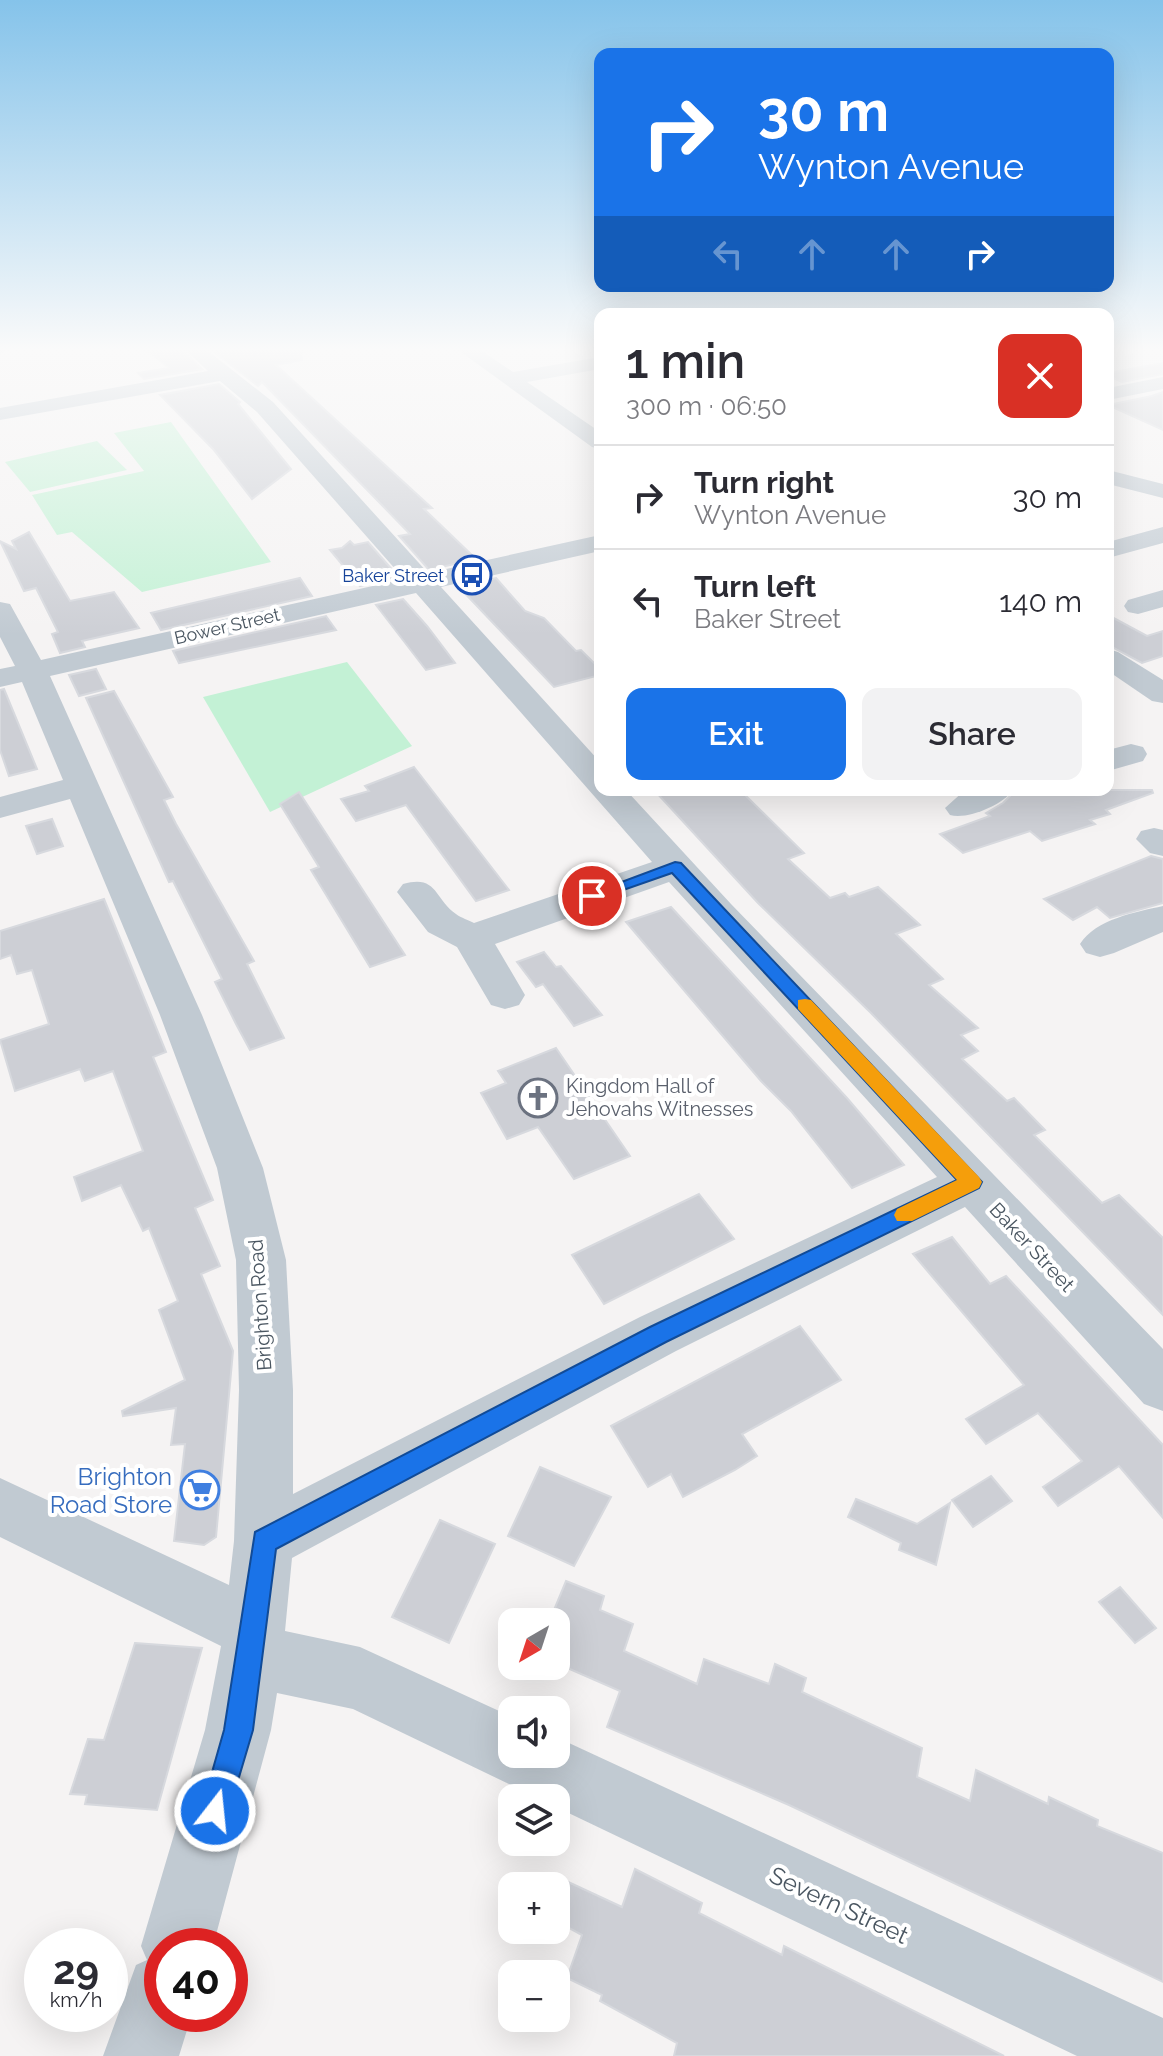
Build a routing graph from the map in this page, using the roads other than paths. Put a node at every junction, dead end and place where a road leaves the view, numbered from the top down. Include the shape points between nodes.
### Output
1 (297, 443) edge
2 (1114, 478) edge
3 (1158, 489) edge
4 (1126, 504) dead end
5 (1161, 538) edge
6 (594, 544) edge
7 (1114, 549) edge
8 (422, 581) junction
9 (0, 610) edge
10 (1114, 662) edge
11 (16, 674) edge
12 (1159, 688) edge
13 (594, 775) edge
14 (82, 785) junction
15 (612, 796) edge
16 (980, 796) edge
17 (0, 808) edge
18 (962, 808) dead end
19 (675, 867) junction
20 (416, 892) dead end
21 (1163, 919) edge
22 (472, 938) junction
23 (1100, 944) dead end
24 (505, 995) dead end
25 (971, 1182) junction
26 (1163, 1386) edge
27 (0, 1507) edge
28 (264, 1541) junction
29 (253, 1643) junction
30 (498, 1744) edge
31 (548, 1768) edge
32 (182, 1928) edge
33 (149, 2032) edge
34 (141, 2056) edge
35 (1160, 2056) edge

1 - 8 street
2 - 3 street
3 - 4 street via 1122,500
5 - 7 street
6 - 8 street, Bower Street
8 - 11 street, Bower Street
8 - 13 street
9 - 11 street, Brighton Road
10 - 12 street
11 - 14 street, Brighton Road
14 - 17 street
14 - 28 street, Brighton Road via 181,1015 240,1168 252,1217 261,1260 266,1390
15 - 19 street, Baker Street
16 - 18 street
19 - 22 street
19 - 25 street, Baker Street
20 - 22 street via 442,923
21 - 23 street via 1139,924
22 - 24 street
25 - 26 street, Baker Street
25 - 28 street via 658,1334
27 - 29 street
28 - 29 street, Brighton Road
29 - 30 street via 360,1679
29 - 32 street, Brighton Road via 238,1730
31 - 35 street, Severn Street
33 - 34 street

